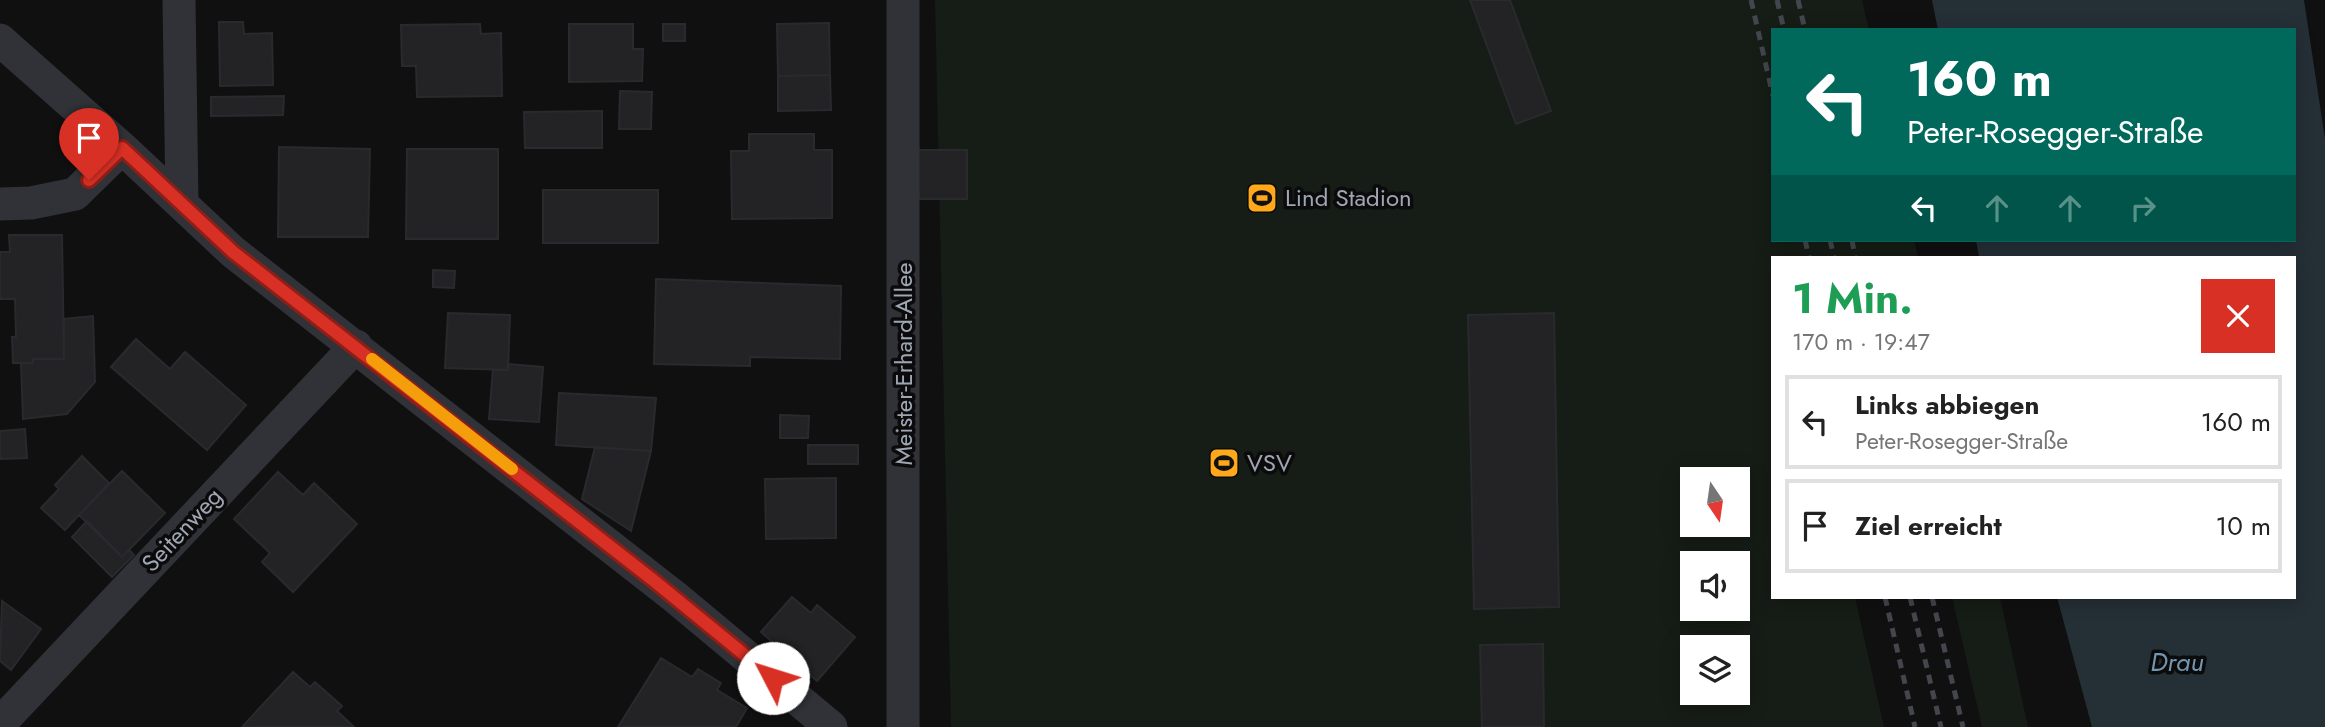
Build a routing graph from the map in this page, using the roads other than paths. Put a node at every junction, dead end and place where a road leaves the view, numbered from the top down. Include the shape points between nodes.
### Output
1 (179, 0) edge
2 (903, 0) edge
3 (0, 40) edge
4 (122, 148) junction
5 (182, 203) junction
6 (0, 204) edge
7 (356, 346) junction
8 (10, 717) edge
9 (831, 727) edge
10 (903, 727) edge

1 - 5 street
2 - 10 street, Meister-Erhard-Allee
3 - 4 street
4 - 5 street
4 - 6 street via 75,194 31,204
5 - 7 street via 233,252
7 - 8 street, Seitenweg
7 - 9 street via 675,597

